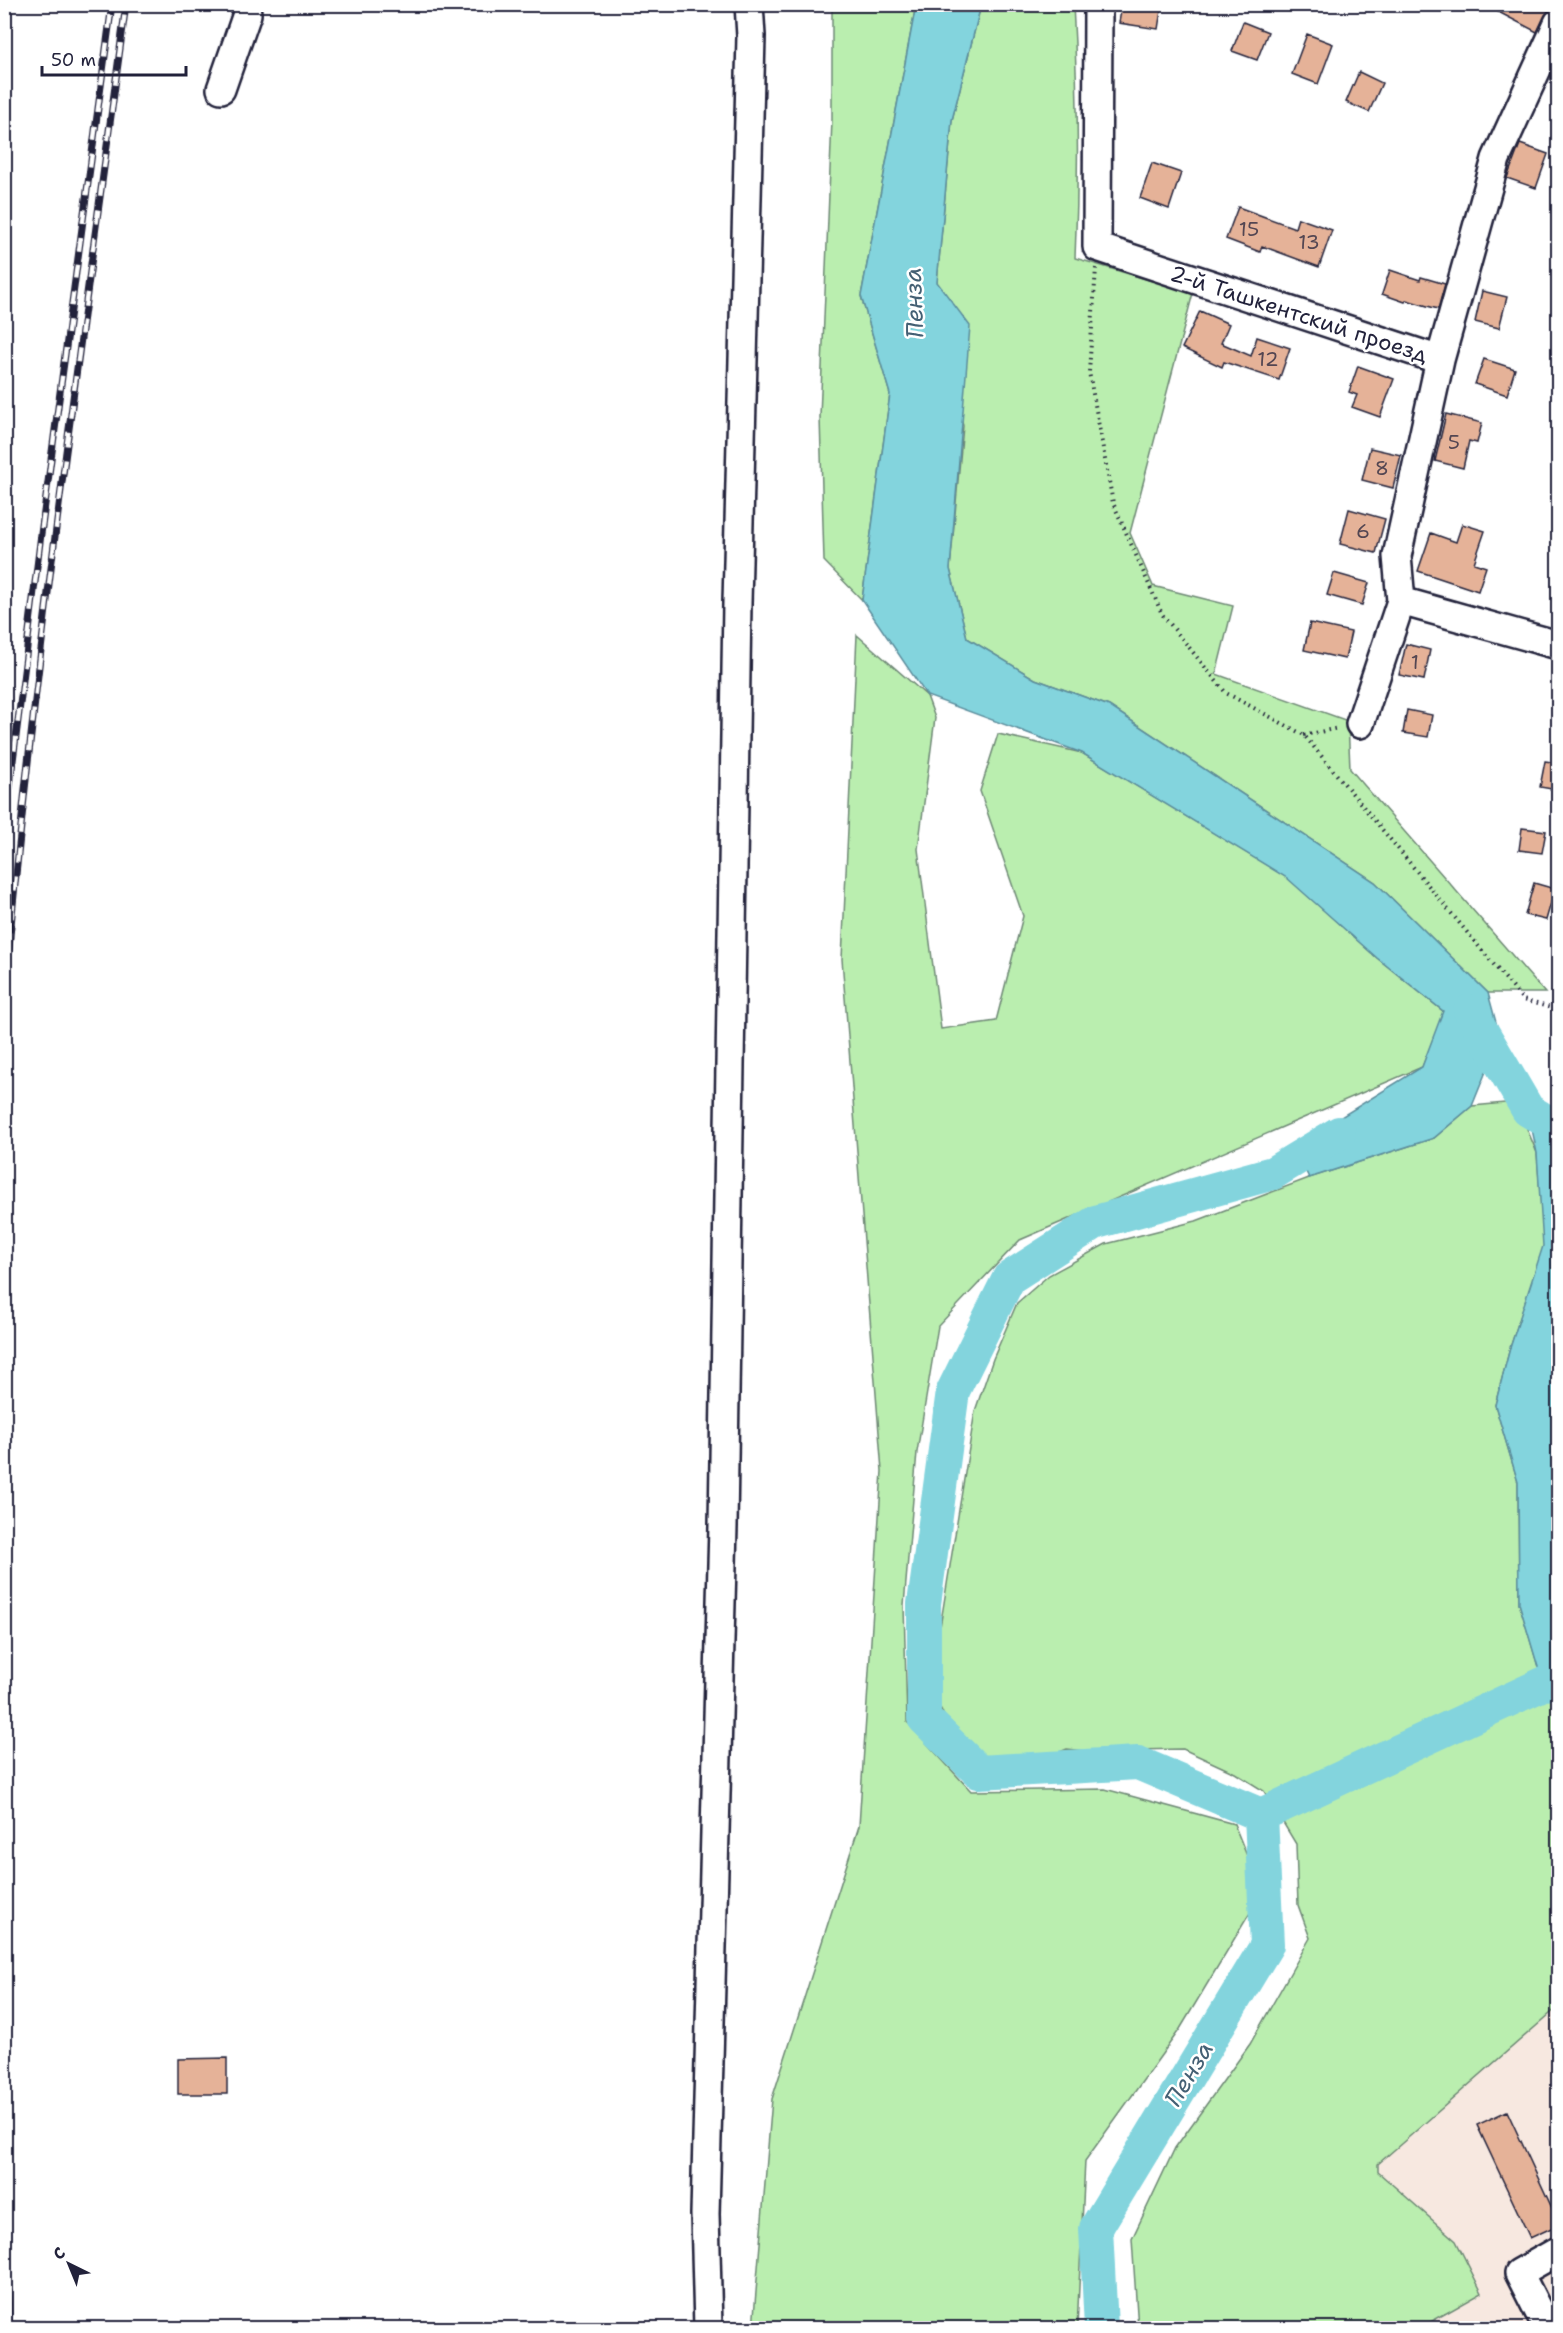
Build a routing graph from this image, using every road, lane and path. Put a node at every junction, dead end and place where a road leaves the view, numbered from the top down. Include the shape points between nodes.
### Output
1 (246, 4) edge
2 (750, 4) edge
3 (1098, 4) edge
4 (1558, 23) edge
5 (221, 89) dead end
6 (1097, 247) junction
7 (1440, 360) junction
8 (1401, 601) junction
9 (1558, 645) edge
10 (1360, 724) joint
11 (1304, 735) junction
12 (1558, 1010) edge
13 (1558, 2251) edge
14 (708, 2328) edge
15 (1547, 2328) edge

1 - 5 street via 247,14
2 - 14 street via 723,1514 705,2214
3 - 6 street
4 - 7 street via 1496,159
6 - 7 street, 2-й Ташкентский проезд
6 - 11 path via 1089,372 1113,503 1162,614 1226,693
7 - 8 street, 2-й Ташкентский проезд via 1397,556
8 - 9 street
8 - 10 street, 2-й Ташкентский проезд
10 - 11 path
11 - 12 path via 1523,1000
13 - 15 street via 1519,2273

